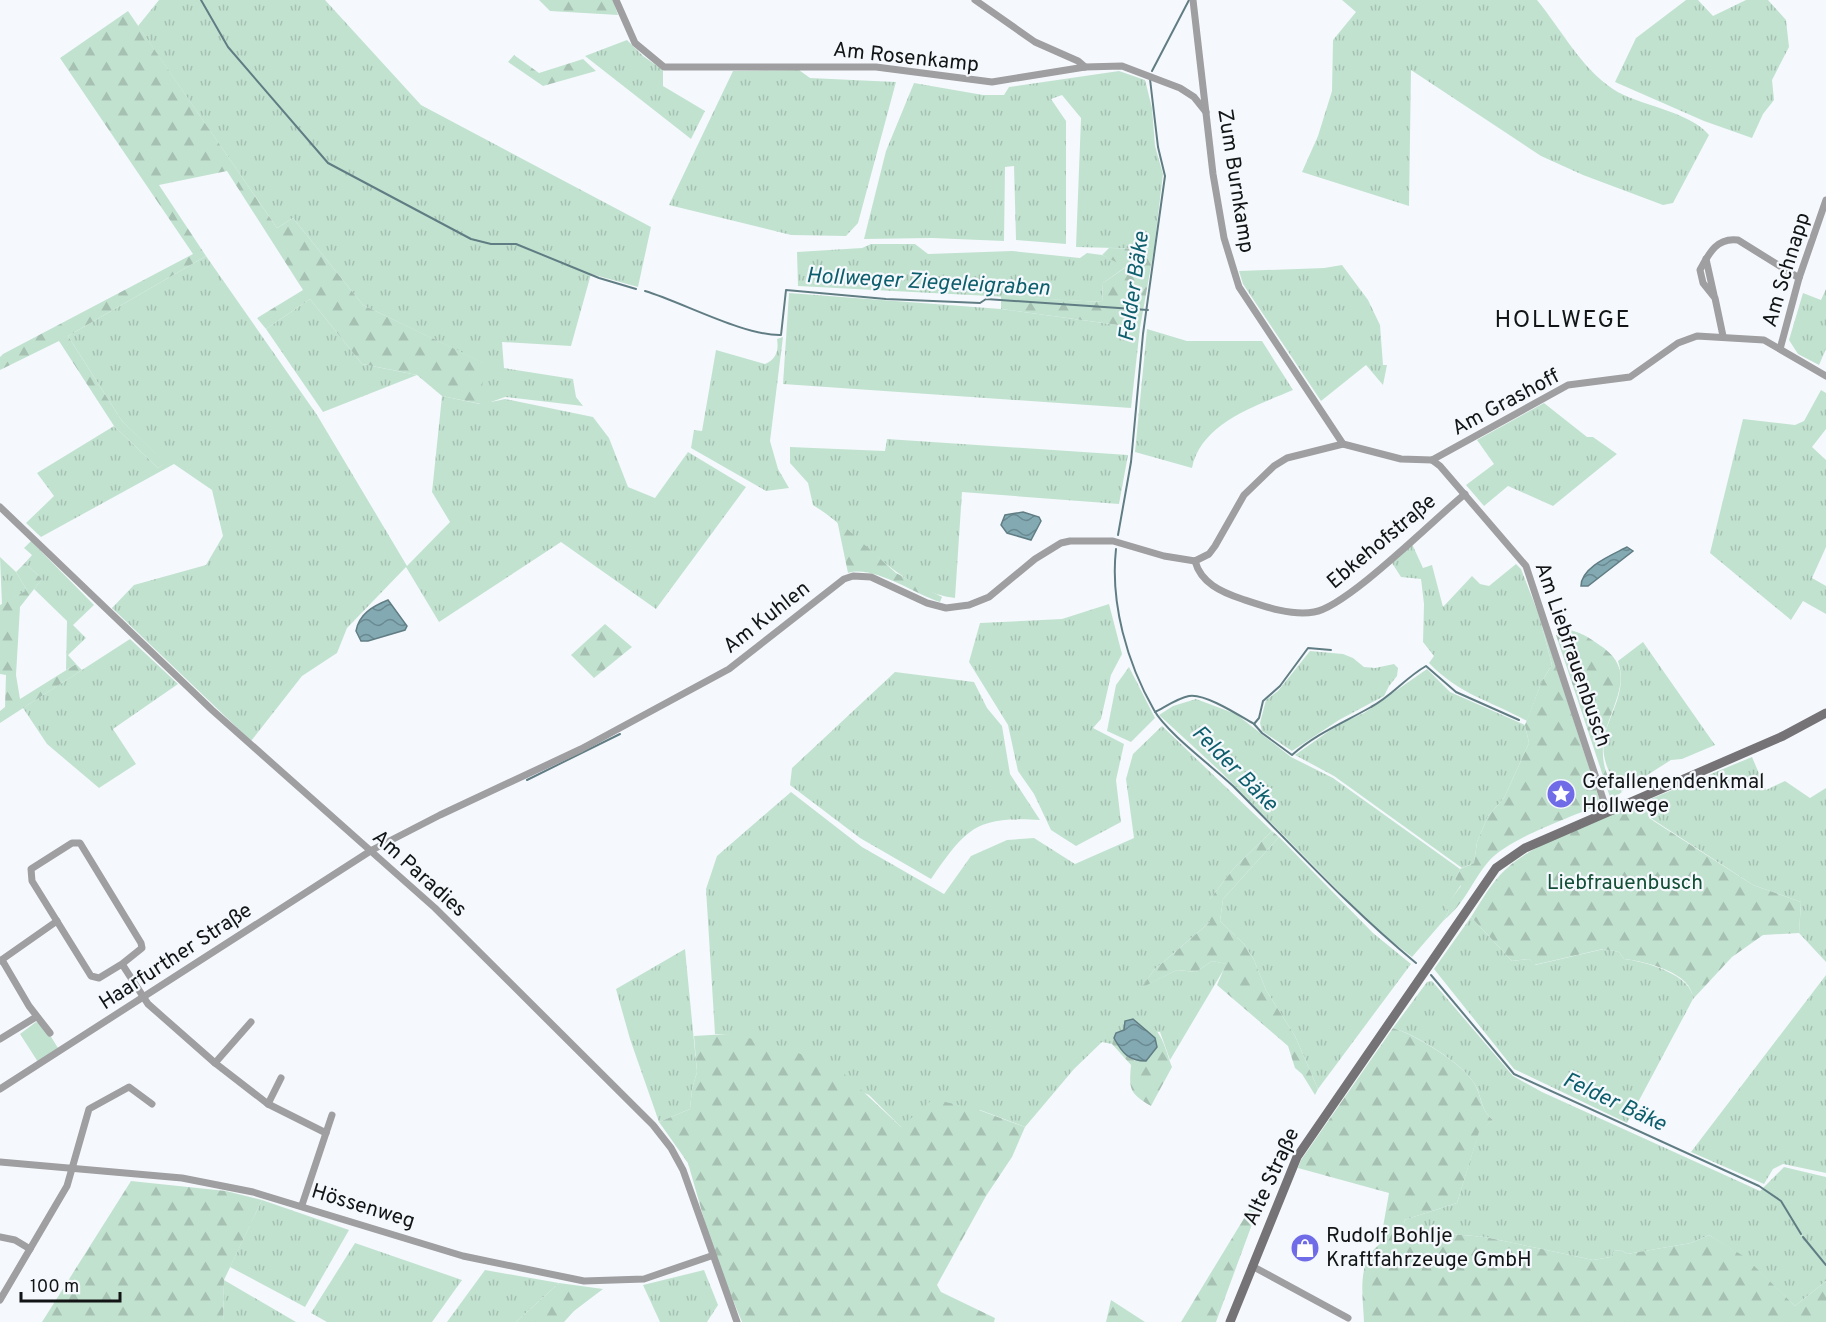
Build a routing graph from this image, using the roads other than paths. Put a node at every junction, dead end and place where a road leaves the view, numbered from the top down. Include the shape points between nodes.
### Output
1 (616, 0) edge
2 (975, 0) edge
3 (1193, 0) edge
4 (1085, 68) junction
5 (1203, 83) junction
6 (1188, 93) junction
7 (1206, 112) junction
8 (1826, 201) edge
9 (1800, 278) junction
10 (1723, 336) junction
11 (1780, 349) junction
12 (1826, 376) edge
13 (1343, 444) junction
14 (1443, 455) junction
15 (1432, 460) junction
16 (1440, 466) junction
17 (1465, 494) junction
18 (0, 507) edge
19 (1195, 561) junction
20 (1826, 713) edge
21 (1607, 811) junction
22 (369, 852) junction
23 (57, 921) junction
24 (1, 960) edge
25 (122, 964) junction
26 (144, 997) junction
27 (36, 1017) junction
28 (251, 1022) dead end
29 (50, 1033) dead end
30 (0, 1039) edge
31 (215, 1063) junction
32 (282, 1078) dead end
33 (0, 1089) edge
34 (152, 1104) dead end
35 (268, 1104) junction
36 (332, 1115) dead end
37 (326, 1133) junction
38 (0, 1162) edge
39 (74, 1169) junction
40 (302, 1205) junction
41 (0, 1237) edge
42 (30, 1249) junction
43 (711, 1256) junction
44 (1252, 1266) junction
45 (0, 1300) edge
46 (1348, 1318) dead end
47 (737, 1322) edge
48 (1230, 1322) edge

1 - 4 street, Am Rosenkamp via 634,43 664,67 876,68 992,82
2 - 4 street via 1035,42
3 - 5 street, Zum Burnkamp
4 - 6 street, Am Rosenkamp via 1122,66
5 - 6 street via 1196,92
5 - 7 street, Zum Burnkamp
6 - 7 street, Am Rosenkamp
7 - 13 street, Zum Burnkamp via 1224,238 1239,287
8 - 9 street, Am Schnapp
9 - 10 street via 1738,240 1727,238 1719,243 1700,270 1715,298
9 - 11 street, Am Schnapp
10 - 11 street, Am Grashoff via 1764,340
10 - 14 street, Am Grashoff via 1689,338 1623,380 1568,385
11 - 12 street, Am Grashoff
13 - 15 street, Ebkehofstraße via 1401,459
13 - 19 street, Ebkehofstraße via 1287,458 1274,466 1244,495 1209,554
14 - 15 street, Am Grashoff
14 - 16 street
15 - 16 street, Am Liebfrauenbusch
16 - 17 street, Am Liebfrauenbusch
17 - 19 street, Ebkehofstraße via 1342,599 1314,612 1268,607 1225,594 1198,572
17 - 21 street, Am Liebfrauenbusch via 1526,566
18 - 22 street, Am Paradies via 212,710
19 - 22 street, Am Kuhlen via 1113,541 1070,541 1035,559 989,597 946,608 871,577 844,579 729,669 581,749
20 - 21 street, Alte Straße via 1783,736
21 - 44 street, Alte Straße via 1525,848 1496,868 1297,1157
22 - 26 street, Haarfurther Straße
22 - 43 street, Am Paradies via 435,908 653,1125 683,1170
23 - 24 street
23 - 25 street via 92,976 99,978
23 - 25 street via 29,872 76,842 83,847 141,943 140,952
24 - 27 street
25 - 26 street
26 - 31 street via 147,1004
26 - 33 street, Haarfurther Straße
27 - 29 street
27 - 30 street
28 - 31 street
31 - 35 street
32 - 35 street
34 - 39 street via 129,1087 91,1107 84,1121
35 - 37 street
36 - 37 street
37 - 40 street
38 - 39 street, Hössenweg
39 - 40 street, Hössenweg via 182,1178
39 - 42 street
40 - 43 street, Hössenweg via 463,1256 584,1281 644,1279
41 - 42 street
42 - 45 street
43 - 47 street, Am Paradies
44 - 46 street
44 - 48 street, Alte Straße

